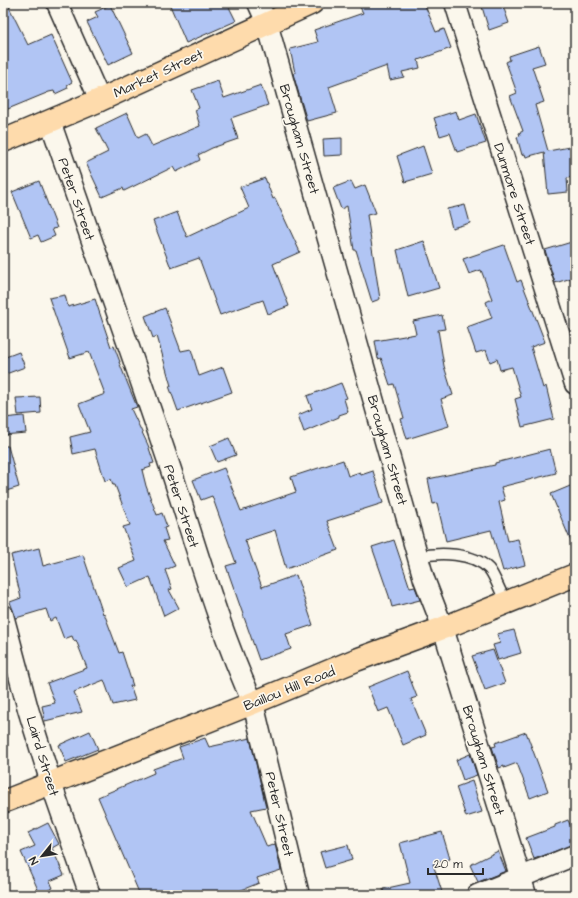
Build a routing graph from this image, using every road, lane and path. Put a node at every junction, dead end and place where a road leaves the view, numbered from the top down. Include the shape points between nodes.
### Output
1 (57, 3) edge
2 (258, 3) edge
3 (312, 3) edge
4 (455, 3) edge
5 (267, 23) junction
6 (100, 100) junction
7 (50, 121) junction
8 (3, 141) edge
9 (575, 384) edge
10 (418, 557) junction
11 (575, 575) edge
12 (506, 602) junction
13 (3, 615) edge
14 (443, 628) junction
15 (254, 703) junction
16 (51, 783) junction
17 (3, 802) edge
18 (575, 855) edge
19 (524, 886) edge
20 (90, 895) edge
21 (299, 895) edge
22 (478, 895) edge

1 - 6 street
2 - 5 street, Brougham Street
3 - 5 main road, Market Street
4 - 9 street, Dunmore Street
5 - 6 main road, Market Street
5 - 10 street, Brougham Street
6 - 7 main road, Market Street
7 - 8 main road, Market Street
7 - 15 street, Peter Street via 170,467 208,588 242,679
10 - 12 lane via 454,555 480,563 489,570
10 - 14 street, Brougham Street
11 - 12 main road, Baillou Hill Road
12 - 14 main road, Baillou Hill Road
13 - 16 street, Laird Street
14 - 15 main road, Baillou Hill Road via 356,660
14 - 19 street, Brougham Street
15 - 16 main road, Baillou Hill Road
15 - 21 street, Peter Street
16 - 17 main road, Baillou Hill Road
16 - 20 street, Laird Street
18 - 19 street
19 - 22 street

